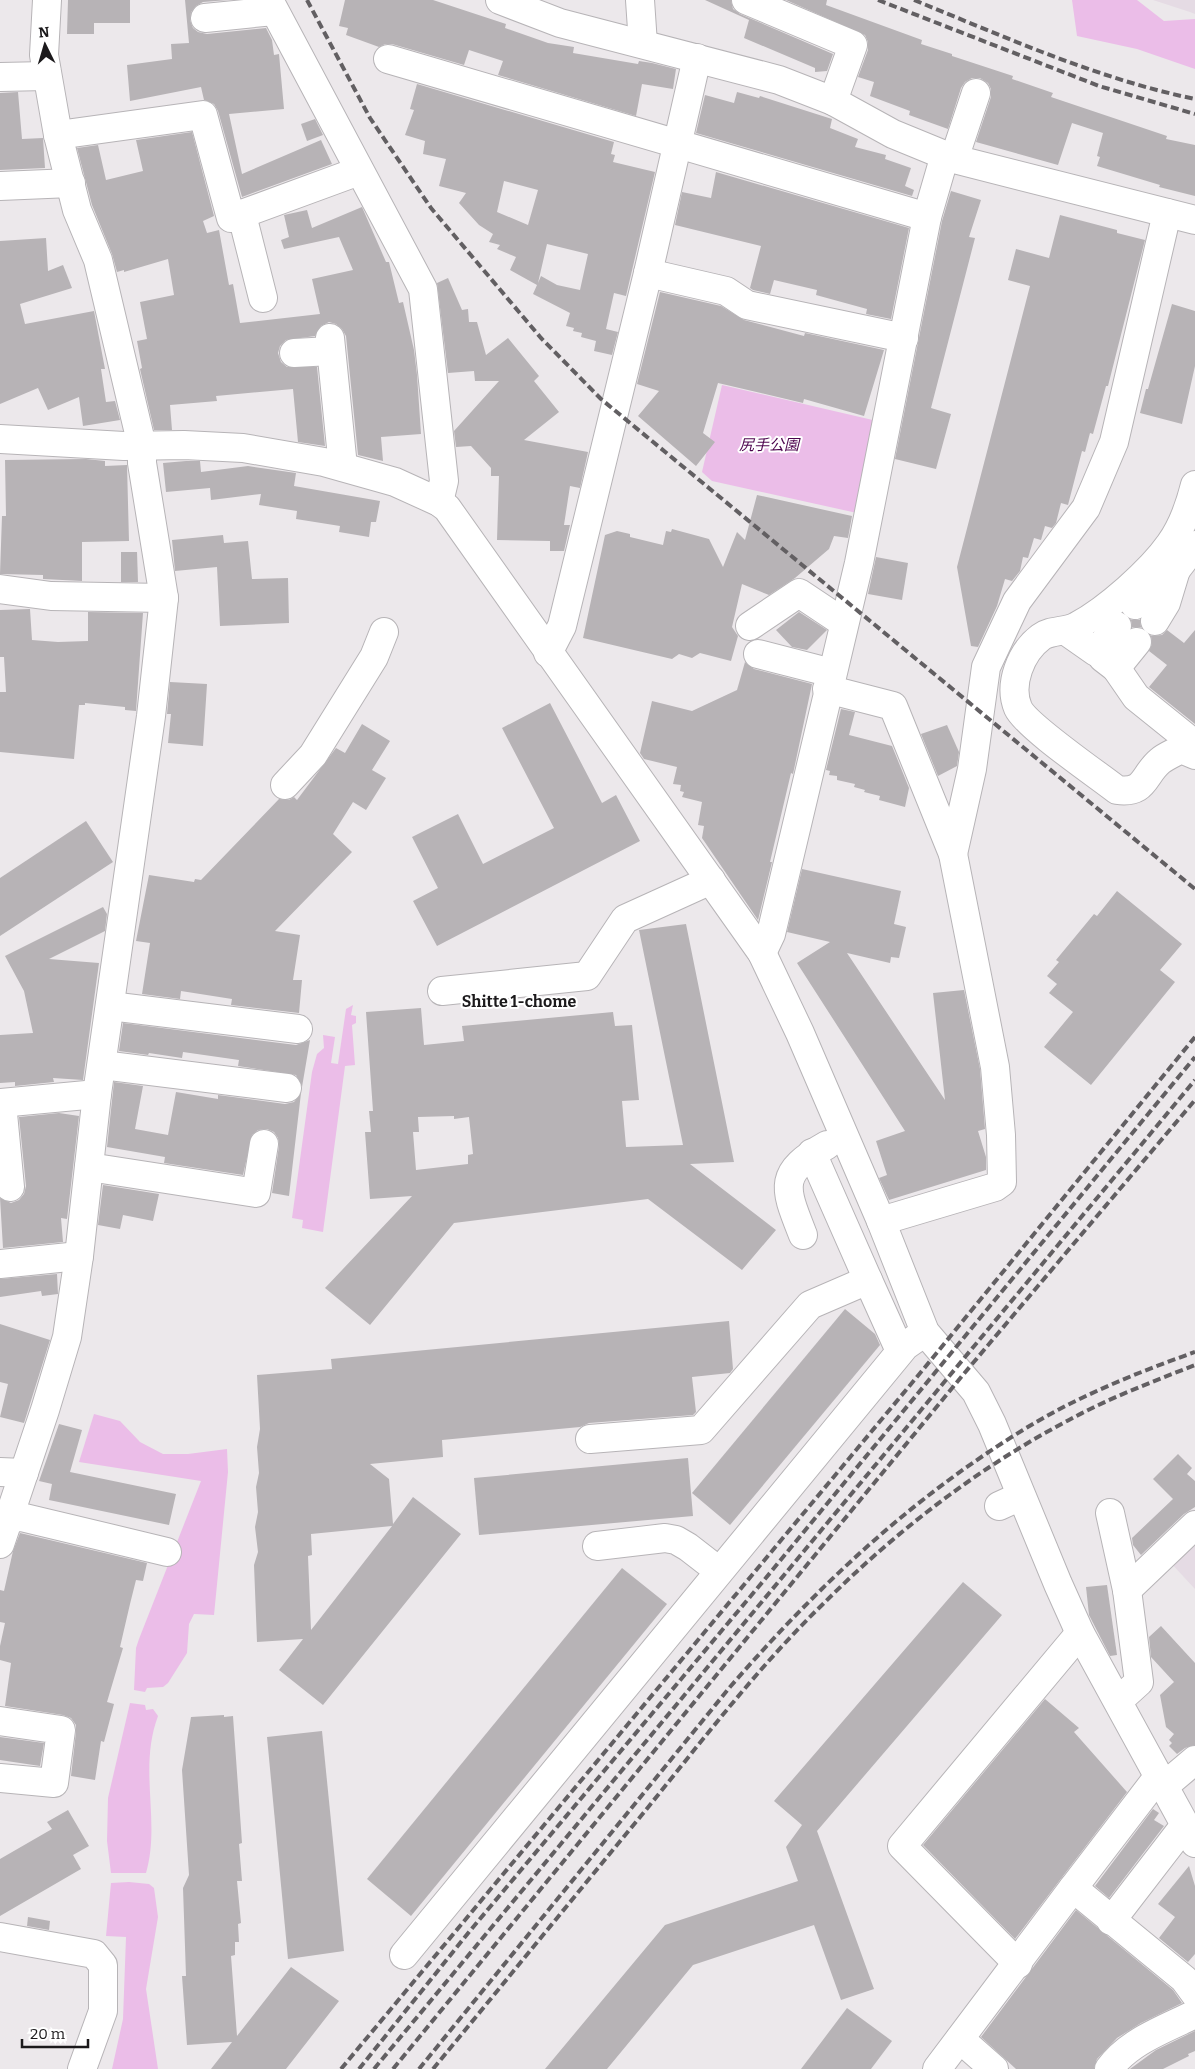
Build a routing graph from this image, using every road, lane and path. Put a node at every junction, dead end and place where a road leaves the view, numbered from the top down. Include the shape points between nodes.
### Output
1 (47, 0) edge
2 (500, 0) edge
3 (640, 0) edge
4 (746, 0) edge
5 (272, 5) edge
6 (205, 18) dead end
7 (643, 44) junction
8 (697, 58) junction
9 (388, 60) dead end
10 (46, 76) junction
11 (0, 77) edge
12 (976, 93) dead end
13 (833, 101) junction
14 (58, 135) junction
15 (678, 144) junction
16 (949, 157) junction
17 (359, 171) junction
18 (71, 183) junction
19 (0, 186) edge
20 (1167, 213) junction
21 (242, 215) junction
22 (928, 218) junction
23 (1195, 220) edge
24 (648, 273) junction
25 (263, 298) dead end
26 (904, 338) junction
27 (294, 353) dead end
28 (0, 439) edge
29 (142, 446) junction
30 (343, 467) junction
31 (439, 502) junction
32 (1193, 503) edge
33 (1195, 545) edge
34 (0, 589) edge
35 (164, 598) junction
36 (1145, 613) dead end
37 (844, 623) junction
38 (750, 626) dead end
39 (1066, 630) junction
40 (384, 632) dead end
41 (1128, 634) dead end
42 (548, 653) junction
43 (758, 654) dead end
44 (1106, 660) junction
45 (829, 681) junction
46 (1193, 754) edge
47 (285, 786) dead end
48 (953, 854) junction
49 (711, 880) junction
50 (762, 953) junction
51 (442, 991) dead end
52 (110, 1006) junction
53 (298, 1029) dead end
54 (102, 1065) junction
55 (287, 1088) dead end
56 (97, 1094) junction
57 (1, 1103) edge
58 (844, 1135) junction
59 (264, 1144) dead end
60 (812, 1154) junction
61 (89, 1167) junction
62 (10, 1187) dead end
63 (881, 1221) junction
64 (802, 1236) dead end
65 (79, 1256) junction
66 (0, 1264) edge
67 (868, 1280) junction
68 (925, 1332) junction
69 (900, 1351) junction
70 (590, 1440) dead end
71 (12, 1472) edge
72 (1110, 1513) dead end
73 (1195, 1525) edge
74 (3, 1527) edge
75 (597, 1546) dead end
76 (167, 1552) dead end
77 (719, 1571) junction
78 (1127, 1590) junction
79 (1080, 1633) junction
80 (1118, 1701) junction
81 (0, 1721) edge
82 (1195, 1760) edge
83 (0, 1778) edge
84 (1160, 1782) junction
85 (1190, 1834) edge
86 (1073, 1888) junction
87 (1111, 1921) junction
88 (0, 1937) edge
89 (404, 1955) dead end
90 (1018, 1964) junction
91 (1195, 1994) edge
92 (1195, 2014) edge
93 (960, 2039) junction
94 (82, 2069) edge
95 (937, 2069) edge
96 (994, 2069) edge
97 (1109, 2069) edge

1 - 10 street
2 - 7 street via 560,23
3 - 7 street
4 - 13 street via 853,44
5 - 6 street
5 - 17 street
7 - 8 street
8 - 13 street via 779,80
8 - 15 street
9 - 15 street
10 - 11 street
10 - 14 street
12 - 16 street
13 - 16 street via 893,134
14 - 18 street
14 - 21 street via 203,115 231,218
15 - 22 street
15 - 24 street
16 - 20 street
16 - 22 street
17 - 21 street
17 - 31 street via 423,289 444,481
18 - 19 street
18 - 29 street via 98,260
20 - 23 street
20 - 48 street via 1114,442 1086,508 1017,601 986,667 972,769
21 - 25 street
22 - 26 street
24 - 26 street via 726,291 747,305
24 - 42 street via 562,626
26 - 37 street
27 - 30 street via 330,344
28 - 29 street
29 - 30 street via 243,448
29 - 35 street
30 - 31 street via 395,482
31 - 42 street via 447,508
32 - 39 street via 1170,544 1139,577 1097,615
33 - 36 street
34 - 35 street via 51,596
35 - 52 street via 166,648 152,716
37 - 38 street via 799,593
37 - 45 street
39 - 44 street
39 - 46 street via 1042,636 1017,670 1015,690 1018,709 1041,732 1117,790 1130,792 1144,783 1159,762 1181,749
40 - 47 street via 374,657 313,755
41 - 44 street
42 - 49 street
43 - 45 street
44 - 46 street via 1136,698 1187,738
45 - 48 street via 893,706
45 - 50 street via 771,934
48 - 63 street via 995,1067 1002,1135 1002,1182 996,1187
49 - 50 street
49 - 51 street via 624,919 587,976
50 - 58 street
52 - 53 street
52 - 54 street
54 - 55 street
54 - 56 street
56 - 57 street
56 - 61 street
57 - 62 street
58 - 60 street
58 - 63 street
59 - 61 street via 256,1193
60 - 64 street via 801,1160 788,1179 788,1199
60 - 67 street
61 - 65 street
63 - 68 street
65 - 66 street
65 - 71 street via 67,1336
67 - 69 street
67 - 70 street via 810,1305 701,1430
68 - 69 street
68 - 79 street via 976,1392 992,1424 1010,1501
69 - 77 street
71 - 74 street
72 - 78 street
73 - 78 street
74 - 76 street via 21,1518
75 - 77 street via 665,1538 676,1540
77 - 89 street
78 - 80 street via 1139,1682
79 - 80 street
79 - 90 street via 902,1846
80 - 84 street
81 - 83 street via 61,1730 54,1782
82 - 84 street
84 - 85 street
84 - 86 street
85 - 87 street
86 - 87 street
86 - 90 street
87 - 91 street via 1184,1979
88 - 94 street via 94,1954 103,1965 103,2011
90 - 93 street
92 - 97 street via 1141,2041 1116,2059
93 - 95 street
93 - 96 street

